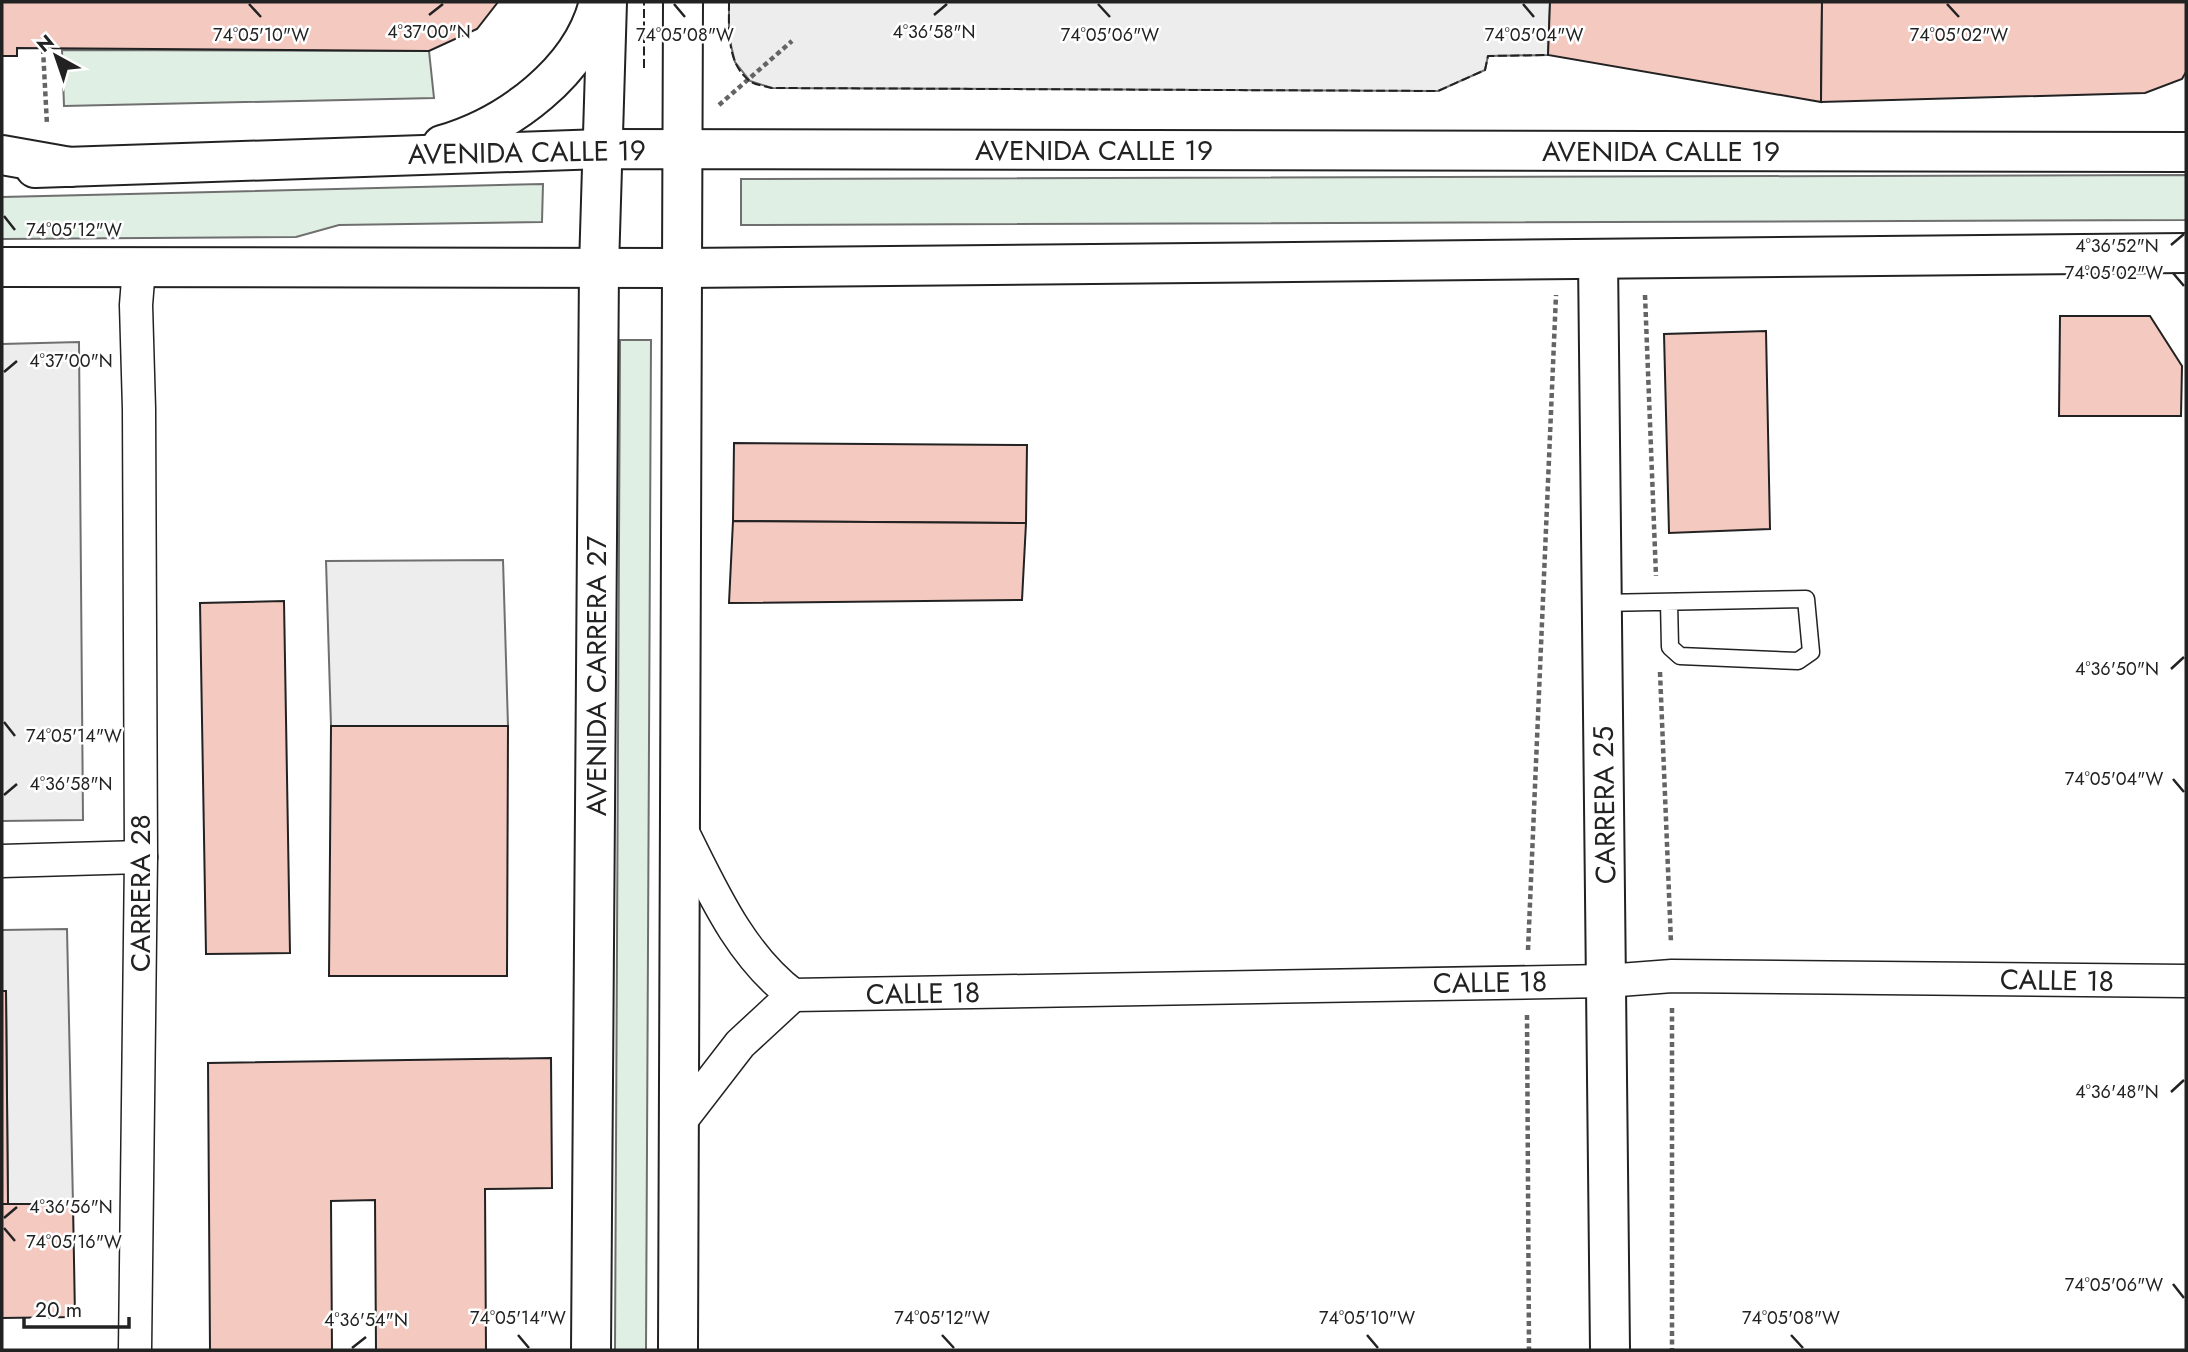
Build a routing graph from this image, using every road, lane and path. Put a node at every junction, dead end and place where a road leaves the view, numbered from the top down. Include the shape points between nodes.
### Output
1 (599, 2) edge
2 (607, 2) edge
3 (683, 2) edge
4 (792, 41) dead end
5 (43, 49) dead end
6 (717, 107) dead end
7 (602, 149) junction
8 (684, 149) junction
9 (2186, 152) edge
10 (2, 155) edge
11 (407, 155) junction
12 (60, 165) junction
13 (2, 169) edge
14 (2186, 253) edge
15 (1558, 259) junction
16 (1598, 259) junction
17 (2, 267) edge
18 (139, 267) junction
19 (599, 267) junction
20 (684, 268) junction
21 (1669, 602) junction
22 (1602, 603) junction
23 (680, 827) junction
24 (141, 858) junction
25 (2, 861) edge
26 (1672, 976) junction
27 (1606, 981) junction
28 (2186, 981) edge
29 (1527, 982) junction
30 (793, 996) junction
31 (679, 1123) junction
32 (135, 1350) edge
33 (591, 1350) edge
34 (678, 1350) edge
35 (1529, 1350) edge
36 (1610, 1350) edge
37 (1672, 1350) edge

1 - 11 main road via 582,43 539,92 471,134
2 - 7 main road, AVENIDA CARRERA 27
3 - 8 main road
4 - 6 path
5 - 12 path
7 - 8 main road, AVENIDA CALLE 19
7 - 11 main road, AVENIDA CALLE 19
7 - 19 main road, AVENIDA CARRERA 27
8 - 9 main road, AVENIDA CALLE 19
8 - 20 main road
10 - 12 main road
11 - 12 main road, AVENIDA CALLE 19
12 - 13 main road, AVENIDA CALLE 19
14 - 16 main road
15 - 16 main road
15 - 20 main road
15 - 29 path
16 - 22 main road, CARRERA 25
17 - 18 main road
18 - 19 main road
18 - 24 street, CARRERA 28
19 - 20 main road
19 - 33 main road, AVENIDA CARRERA 27
20 - 23 main road
21 - 21 lane via 1670,647 1679,656 1798,661 1811,652 1806,599
21 - 22 lane
22 - 27 main road, CARRERA 25
23 - 30 street via 735,930 774,981
23 - 31 main road
24 - 25 street
24 - 32 street, CARRERA 28
26 - 27 street, CALLE 18
26 - 28 street, CALLE 18
26 - 37 path
27 - 29 street, CALLE 18
27 - 36 main road, CARRERA 25
29 - 30 street, CALLE 18
29 - 35 path
30 - 31 street via 740,1044
31 - 34 main road

